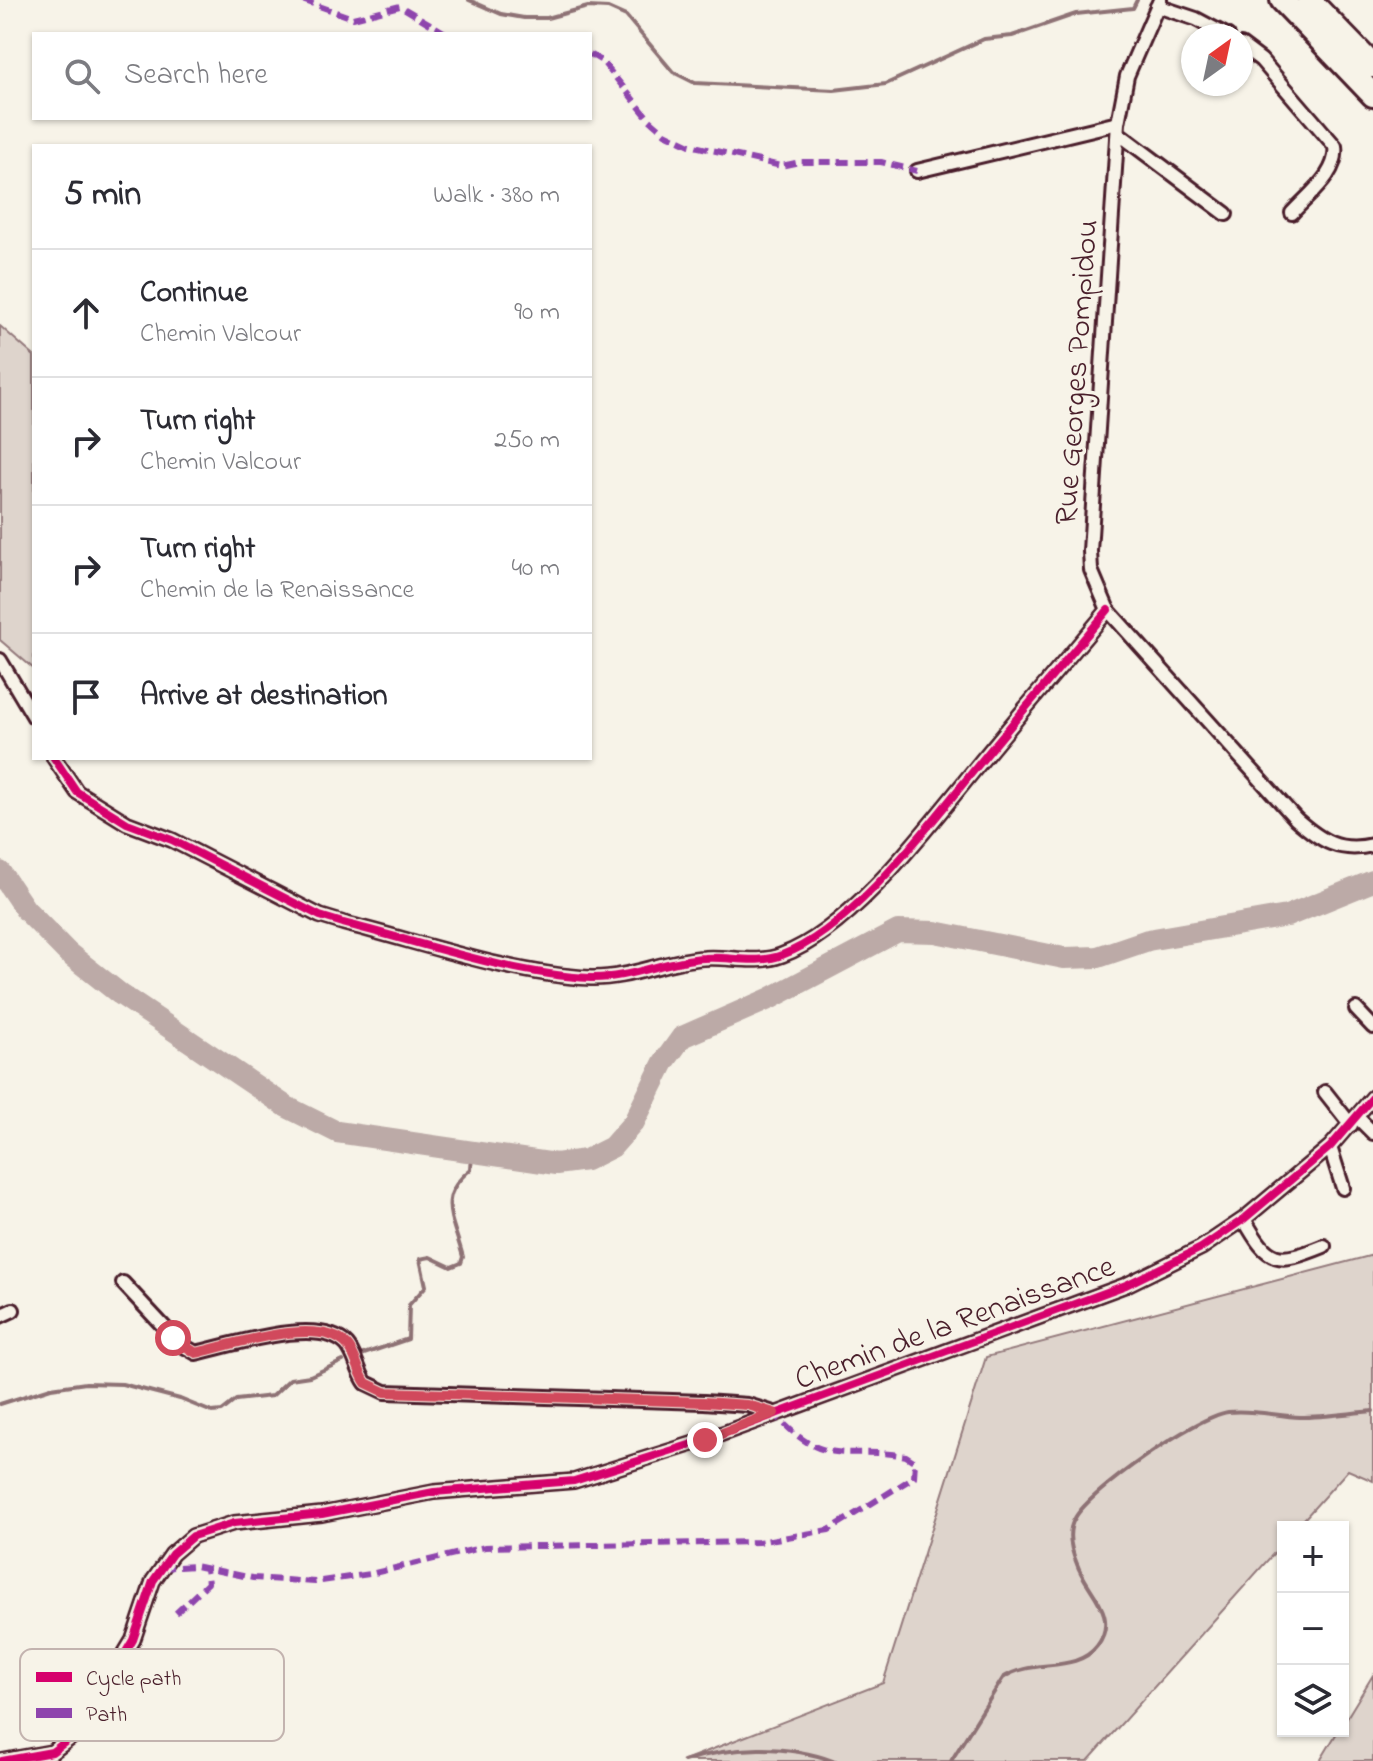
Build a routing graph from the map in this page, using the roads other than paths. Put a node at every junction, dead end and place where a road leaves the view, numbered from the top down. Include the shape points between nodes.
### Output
1 (1282, 0) edge
2 (1309, 0) edge
3 (1158, 3) edge
4 (1205, 24) edge
5 (1253, 54) edge
6 (1373, 66) edge
7 (1373, 95) edge
8 (1118, 128) junction
9 (917, 171) dead end
10 (1292, 213) dead end
11 (1226, 214) dead end
12 (1108, 610) junction
13 (0, 660) edge
14 (32, 714) edge
15 (55, 760) edge
16 (1373, 845) edge
17 (1356, 1009) dead end
18 (1373, 1027) edge
19 (1325, 1092) dead end
20 (1373, 1097) edge
21 (1354, 1121) junction
22 (1373, 1133) edge
23 (1330, 1147) junction
24 (1343, 1188) dead end
25 (1244, 1219) junction
26 (1324, 1246) dead end
27 (123, 1283) dead end
28 (13, 1310) dead end
29 (0, 1316) edge
30 (774, 1413) junction
31 (128, 1649) edge
32 (66, 1741) edge
33 (2, 1761) edge

1 - 7 highway
2 - 6 highway
3 - 4 street
3 - 8 street, Rue Georges Pompidou via 1127,76
5 - 10 street via 1335,146 1332,169
8 - 9 street
8 - 11 street
8 - 12 street, Rue Georges Pompidou via 1090,551 1091,570
12 - 15 street via 856,904 809,941 781,956 758,960 704,957 625,976 591,978 539,972 343,923 127,823 77,792
12 - 16 street, Rue Georges Pompidou via 1305,828 1332,846 1350,850
13 - 14 street
17 - 18 street
19 - 21 street
20 - 21 street, Chemin de la Renaissance
21 - 22 street
21 - 23 street, Chemin de la Renaissance
23 - 24 street
23 - 25 street, Chemin de la Renaissance
25 - 26 street via 1261,1250 1278,1259
25 - 30 street, Chemin de la Renaissance via 1201,1248 1126,1285
27 - 30 street via 173,1338 196,1353 283,1334 330,1333 349,1346 359,1374 374,1390 704,1402
28 - 29 street
30 - 31 street, Chemin de la Renaissance via 660,1456 574,1481 434,1492 202,1532 185,1541 161,1568
32 - 33 street, Chemin de la Renaissance via 52,1752

